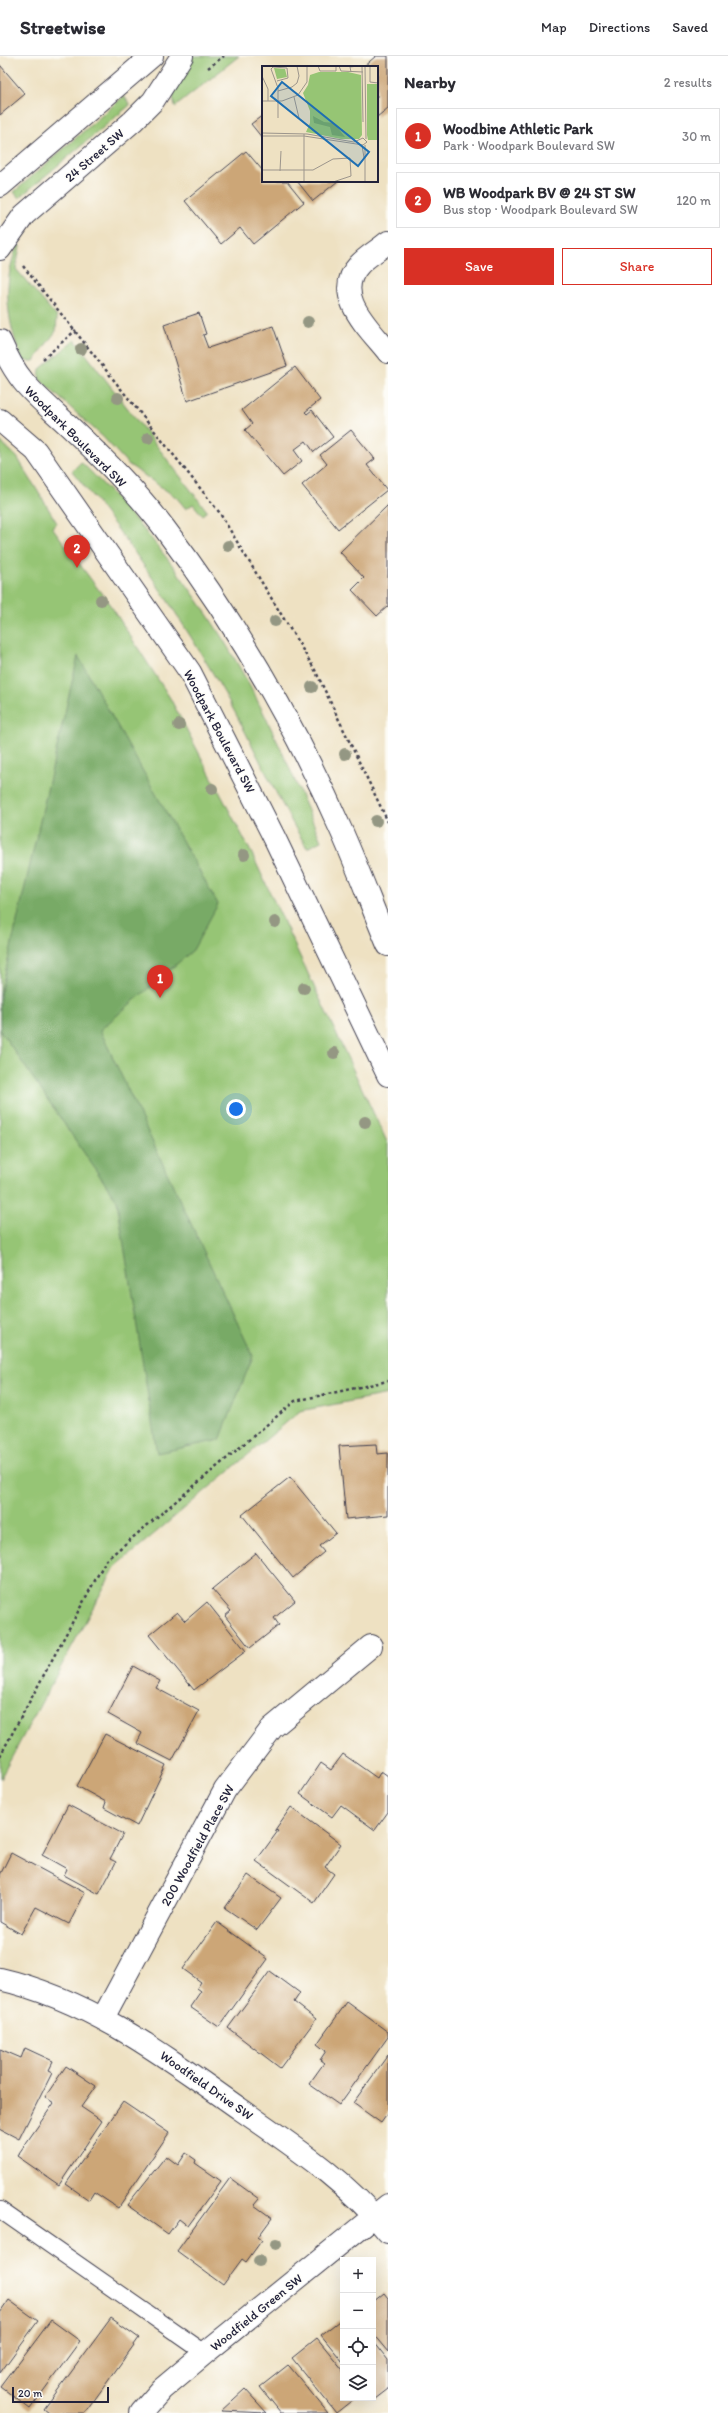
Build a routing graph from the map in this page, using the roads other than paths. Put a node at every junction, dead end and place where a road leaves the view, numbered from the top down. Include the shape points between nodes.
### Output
1 (152, 56) edge
2 (182, 56) edge
3 (0, 186) edge
4 (388, 242) edge
5 (0, 249) edge
6 (0, 342) edge
7 (388, 352) edge
8 (0, 420) edge
9 (388, 945) edge
10 (388, 1075) edge
11 (371, 1646) dead end
12 (0, 1979) edge
13 (103, 2018) junction
14 (0, 2210) edge
15 (384, 2217) edge
16 (205, 2353) junction
17 (141, 2413) edge

1 - 3 street
2 - 5 street, 24 Street SW via 153,101 22,218
4 - 7 street via 359,265 353,274 350,294 350,300 359,316
6 - 9 street, Woodpark Boulevard SW via 12,368 25,386 89,446 148,509 212,592 260,673 341,830
8 - 10 street, Woodpark Boulevard SW via 36,451 190,672 274,837
11 - 13 street, 200 Woodfield Place SW via 272,1728 225,1790
12 - 13 street, Woodfield Drive SW via 55,1996
13 - 15 street, Woodfield Drive SW via 148,2044 322,2167
14 - 16 lane
15 - 16 street, Woodfield Green SW
16 - 17 street, Woodfield Green SW via 162,2389

